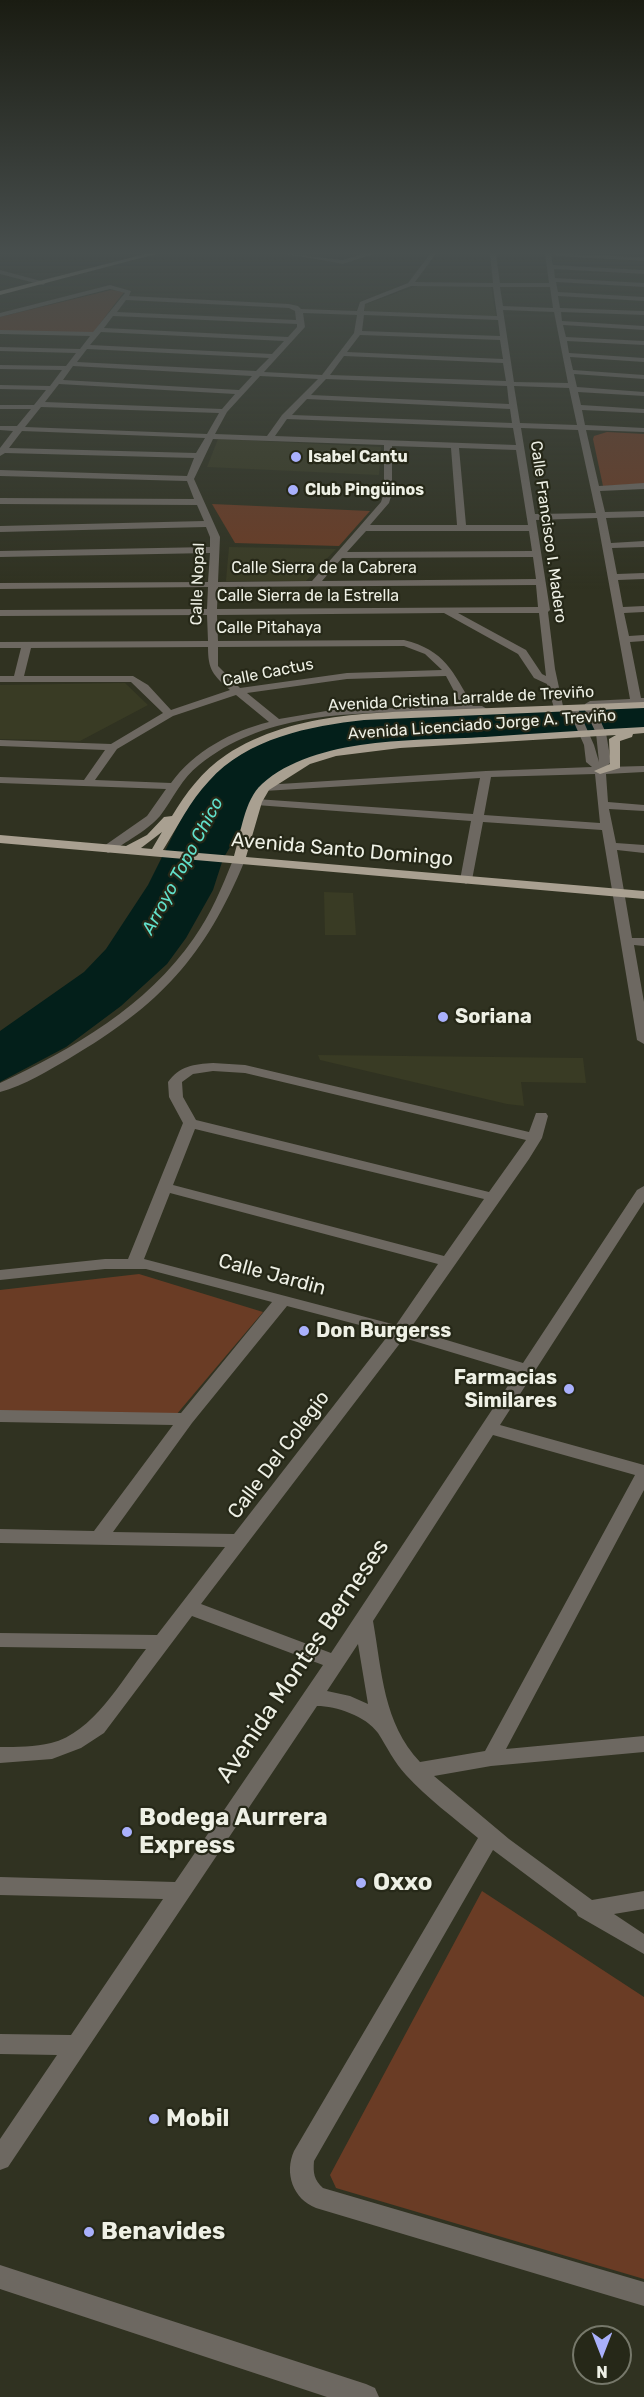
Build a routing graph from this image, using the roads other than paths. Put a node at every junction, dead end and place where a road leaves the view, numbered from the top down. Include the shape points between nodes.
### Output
1 (70, 366) junction
2 (266, 366) edge
3 (333, 366) edge
4 (507, 366) edge
5 (570, 366) edge
6 (0, 367) edge
7 (571, 372) junction
8 (258, 374) junction
9 (324, 377) junction
10 (644, 377) edge
11 (509, 384) junction
12 (54, 385) junction
13 (0, 387) edge
14 (574, 388) junction
15 (240, 392) junction
16 (644, 394) edge
17 (305, 398) junction
18 (0, 406) edge
19 (37, 406) junction
20 (515, 407) junction
21 (579, 407) junction
22 (224, 411) junction
23 (644, 411) edge
24 (285, 417) junction
25 (518, 425) junction
26 (583, 426) junction
27 (0, 428) edge
28 (17, 429) junction
29 (644, 430) edge
30 (210, 436) junction
31 (270, 438) junction
32 (388, 443) junction
33 (455, 446) junction
34 (520, 448) junction
35 (1, 451) edge
36 (199, 456) junction
37 (0, 473) edge
38 (190, 479) junction
39 (644, 486) edge
40 (594, 489) junction
41 (0, 501) edge
42 (199, 502) junction
43 (644, 514) edge
44 (601, 516) junction
45 (531, 517) junction
46 (211, 524) junction
47 (364, 528) junction
48 (462, 528) junction
49 (533, 528) junction
50 (0, 529) edge
51 (644, 544) edge
52 (607, 546) junction
53 (216, 550) junction
54 (0, 554) edge
55 (537, 554) junction
56 (339, 555) junction
57 (644, 576) edge
58 (613, 577) junction
59 (540, 582) junction
60 (315, 583) junction
61 (213, 584) junction
62 (0, 586) edge
63 (644, 609) edge
64 (445, 610) junction
65 (545, 610) junction
66 (619, 610) junction
67 (212, 612) junction
68 (0, 613) edge
69 (644, 638) edge
70 (624, 639) junction
71 (211, 643) junction
72 (0, 645) edge
73 (27, 645) junction
74 (549, 650) junction
75 (522, 652) junction
76 (630, 668) junction
77 (644, 668) edge
78 (448, 673) junction
79 (0, 679) edge
80 (18, 679) junction
81 (551, 682) junction
82 (238, 691) junction
83 (641, 703) edge
84 (558, 706) junction
85 (616, 708) junction
86 (469, 709) junction
87 (590, 710) junction
88 (526, 711) junction
89 (574, 711) junction
90 (392, 713) junction
91 (169, 714) junction
92 (277, 723) junction
93 (559, 728) junction
94 (638, 730) edge
95 (600, 731) junction
96 (584, 732) junction
97 (0, 743) edge
98 (589, 745) junction
99 (112, 747) junction
100 (599, 769) junction
101 (644, 769) edge
102 (486, 774) junction
103 (0, 780) edge
104 (87, 783) junction
105 (173, 786) junction
106 (264, 788) junction
107 (256, 802) junction
108 (184, 806) junction
109 (603, 806) junction
110 (644, 808) edge
111 (477, 817) junction
112 (606, 827) junction
113 (0, 839) edge
114 (610, 846) junction
115 (108, 849) junction
116 (644, 849) edge
117 (127, 851) junction
118 (160, 854) junction
119 (239, 860) junction
120 (466, 880) junction
121 (619, 893) junction
122 (644, 895) edge
123 (627, 941) junction
124 (644, 942) edge
125 (639, 990) edge
126 (644, 1040) edge
127 (0, 1088) edge
128 (541, 1116) dead end
129 (190, 1123) junction
130 (536, 1138) junction
131 (166, 1188) junction
132 (644, 1190) edge
133 (493, 1197) junction
134 (135, 1262) junction
135 (448, 1262) junction
136 (0, 1275) edge
137 (283, 1300) junction
138 (400, 1331) junction
139 (527, 1370) junction
140 (0, 1416) edge
141 (186, 1419) junction
142 (488, 1428) junction
143 (644, 1472) edge
144 (0, 1536) edge
145 (99, 1538) junction
146 (240, 1541) junction
147 (188, 1607) junction
148 (364, 1620) junction
149 (0, 1640) edge
150 (162, 1642) junction
151 (335, 1662) junction
152 (312, 1698) junction
153 (385, 1726) junction
154 (644, 1744) edge
155 (0, 1755) edge
156 (491, 1758) junction
157 (414, 1771) junction
158 (490, 1837) junction
159 (0, 1886) edge
160 (182, 1891) junction
161 (644, 1900) edge
162 (586, 1910) junction
163 (644, 1945) edge
164 (0, 2044) edge
165 (75, 2045) junction
166 (0, 2159) edge
167 (0, 2277) edge
168 (644, 2294) edge
169 (366, 2397) edge

1 - 6 street
1 - 8 street
1 - 12 street
2 - 8 street
3 - 9 street
4 - 11 street, Calle Francisco I. Madero
5 - 7 street
7 - 10 street
7 - 14 street
8 - 9 street
8 - 15 street
9 - 11 street
9 - 17 street
11 - 14 street
11 - 20 street, Calle Francisco I. Madero
12 - 13 street
12 - 15 street
12 - 19 street
14 - 16 street
14 - 21 street
15 - 22 street
17 - 20 street
17 - 24 street
18 - 19 street
19 - 22 street
19 - 28 street
20 - 25 street, Calle Francisco I. Madero
21 - 23 street
21 - 26 street
22 - 30 street
24 - 25 street
24 - 31 street
25 - 26 street
25 - 34 street, Calle Francisco I. Madero
26 - 29 street
26 - 40 street
27 - 28 street
28 - 30 street
28 - 35 street
30 - 31 street
30 - 36 street
31 - 32 street
32 - 33 street
32 - 47 street via 387,499
33 - 34 street
33 - 48 street
34 - 45 street, Calle Francisco I. Madero
35 - 36 street
36 - 38 street
37 - 38 street
38 - 42 street, Calle Nopal
39 - 40 street
40 - 44 street
41 - 42 street
42 - 46 street, Calle Nopal
43 - 44 street
44 - 45 street
44 - 52 street
45 - 49 street, Calle Francisco I. Madero
46 - 50 street
46 - 53 street, Calle Nopal
47 - 48 street
47 - 56 street
48 - 49 street
49 - 55 street, Calle Francisco I. Madero
51 - 52 street
52 - 58 street
53 - 54 street
53 - 61 street, Calle Nopal
55 - 56 street
55 - 59 street, Calle Francisco I. Madero
56 - 60 street
57 - 58 street
58 - 66 street
59 - 60 street, Calle Sierra de la Cabrera
59 - 65 street, Calle Francisco I. Madero
60 - 61 street, Calle Sierra de la Cabrera
61 - 62 street, Calle Sierra de la Cabrera
61 - 67 street, Calle Nopal
63 - 66 street
64 - 65 street, Calle Sierra de la Estrella
64 - 67 street, Calle Sierra de la Estrella
64 - 75 street
65 - 74 street, Calle Francisco I. Madero
66 - 70 street
67 - 68 street, Calle Sierra de la Estrella
67 - 71 street, Calle Nopal
69 - 70 street
70 - 76 street
71 - 73 street, Calle Pitahaya
71 - 78 street, Calle Pitahaya via 404,644 428,650
71 - 82 street, Calle Nopal via 215,671
72 - 73 street, Calle Pitahaya
73 - 80 street
74 - 75 street
74 - 81 street, Calle Francisco I. Madero
75 - 81 street via 538,676
76 - 77 street
76 - 83 street
78 - 82 street, Calle Cactus via 347,676
78 - 86 street, Calle Pitahaya
79 - 80 street
80 - 91 street via 133,680
81 - 84 street, Calle Francisco I. Madero
82 - 91 street, Calle Cactus
82 - 92 street, Calle Nopal
83 - 84 street
83 - 85 main road, Avenida Cristina Larralde de Treviño
84 - 86 street
85 - 87 main road, Avenida Cristina Larralde de Treviño
85 - 94 main road via 610,719 617,725
86 - 90 street
87 - 89 main road, Avenida Cristina Larralde de Treviño
87 - 95 street
88 - 89 main road, Avenida Cristina Larralde de Treviño
88 - 90 main road, Avenida Cristina Larralde de Treviño
88 - 93 main road via 546,714
89 - 96 street
90 - 92 street via 328,713
90 - 108 main road, Avenida Cristina Larralde de Treviño via 292,730 248,747 213,770
91 - 99 street, Calle Cactus
92 - 105 street via 204,755
93 - 96 main road, Avenida Licenciado Jorge A. Treviño
93 - 98 main road
93 - 106 main road, Avenida Licenciado Jorge A. Treviño via 541,736 335,753 306,762
94 - 95 main road, Avenida Licenciado Jorge A. Treviño
94 - 100 main road via 614,739 617,764
95 - 96 main road, Avenida Licenciado Jorge A. Treviño
95 - 100 street via 605,762
96 - 98 street
97 - 99 street
98 - 100 street via 592,762
99 - 104 street, Calle Cactus
100 - 101 street
100 - 102 street
100 - 109 street
102 - 106 street
102 - 111 street
103 - 104 street
104 - 105 street
105 - 115 street via 154,815
106 - 107 main road, Avenida Licenciado Jorge A. Treviño
107 - 111 street
107 - 119 main road, Avenida Licenciado Jorge A. Treviño
108 - 117 main road via 151,837
108 - 118 main road, Avenida Cristina Larralde de Treviño
109 - 110 street
109 - 112 street
111 - 112 street
111 - 120 street
112 - 114 street
113 - 115 main road, Avenida Santo Domingo
114 - 116 street
114 - 121 street
115 - 117 main road, Avenida Santo Domingo
117 - 118 main road, Avenida Santo Domingo
118 - 119 main road, Avenida Santo Domingo
119 - 120 main road, Avenida Santo Domingo
119 - 127 street via 219,908 170,977 90,1040
120 - 121 main road, Avenida Santo Domingo
121 - 122 main road, Avenida Santo Domingo
121 - 123 street
123 - 124 street
123 - 125 street
125 - 126 street
128 - 130 street, Calle Del Colegio
129 - 130 street via 175,1093 176,1080 180,1074 209,1067 245,1069
129 - 131 street
129 - 133 street
130 - 133 street, Calle Del Colegio
131 - 134 street
131 - 135 street
132 - 139 street, Avenida Montes Berneses
133 - 135 street, Calle Del Colegio
134 - 136 street, Calle Jardin
134 - 137 street, Calle Jardin
135 - 138 street, Calle Del Colegio
137 - 138 street, Calle Jardin
137 - 141 street
138 - 139 street, Calle Jardin
138 - 146 street, Calle Del Colegio
139 - 142 street, Avenida Montes Berneses
140 - 141 street
141 - 145 street
142 - 143 street
142 - 148 street, Avenida Montes Berneses
143 - 156 street
144 - 145 street
145 - 146 street
146 - 147 street, Calle Del Colegio
147 - 150 street, Calle Del Colegio
147 - 151 street
148 - 151 street, Avenida Montes Berneses
148 - 153 street
149 - 150 street
150 - 155 street, Calle Del Colegio via 97,1727 85,1737 50,1753
151 - 152 street, Avenida Montes Berneses
152 - 153 street via 347,1701
152 - 160 street, Avenida Montes Berneses
153 - 157 street
154 - 156 street
156 - 157 street
157 - 158 street
158 - 162 street
158 - 168 street via 302,2159 301,2181 316,2197
159 - 160 street
160 - 165 street, Avenida Montes Berneses
161 - 162 street
162 - 163 street
164 - 165 street
165 - 166 street, Avenida Montes Berneses
167 - 169 street

